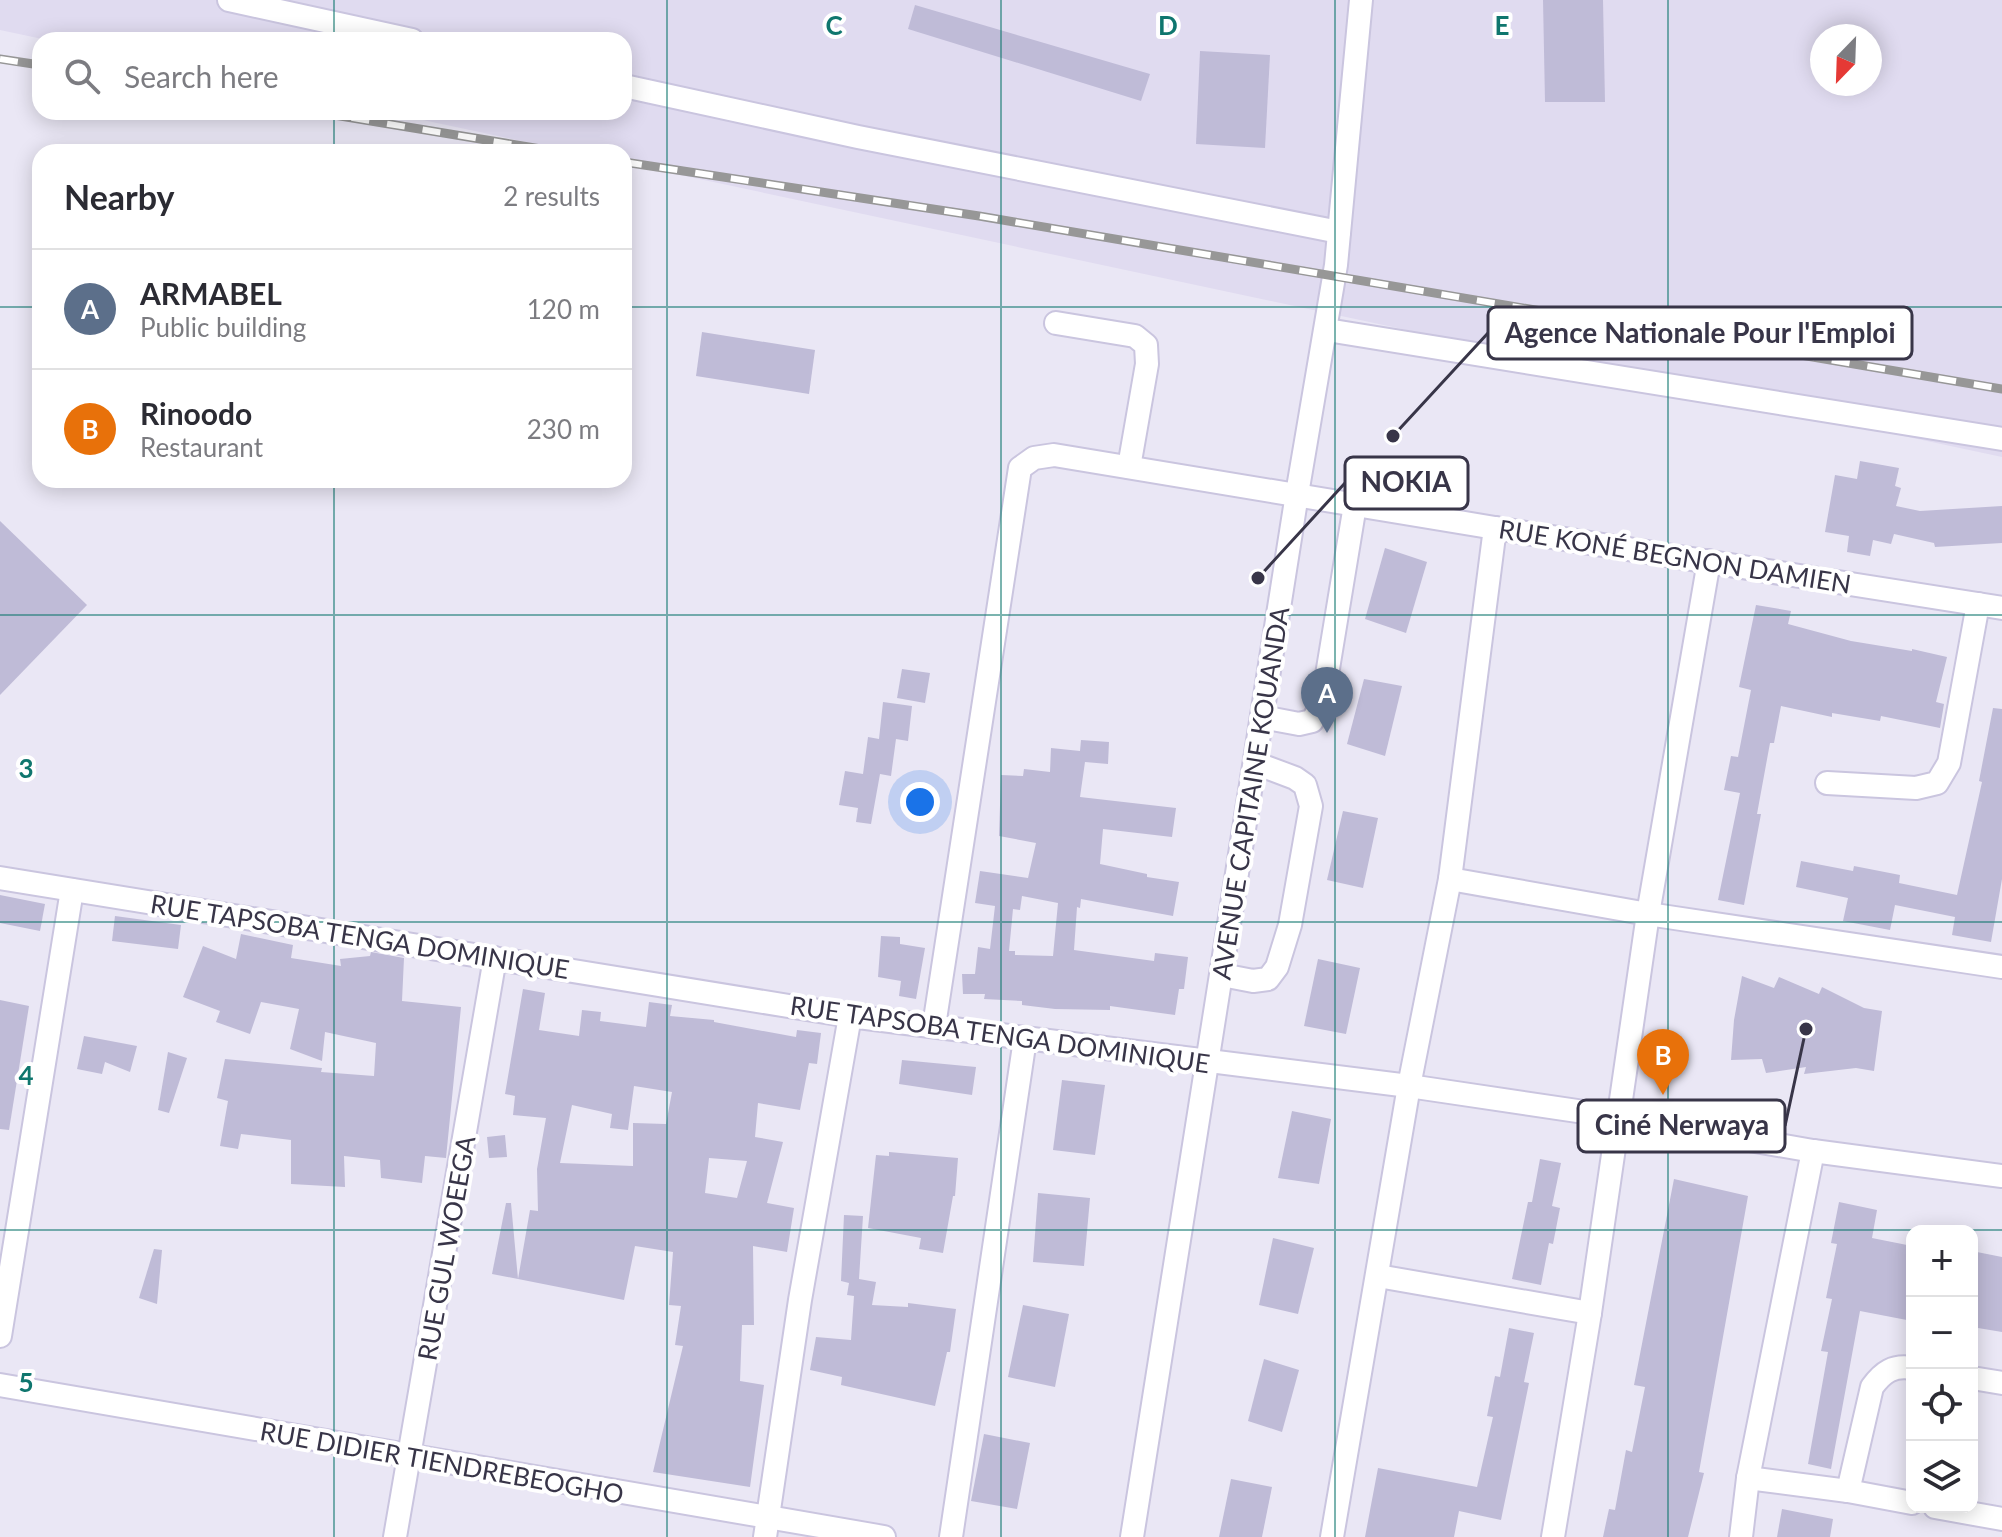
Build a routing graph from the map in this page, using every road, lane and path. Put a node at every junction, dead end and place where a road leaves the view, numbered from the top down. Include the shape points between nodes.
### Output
1 (229, 0) edge
2 (1361, 0) edge
3 (375, 32) edge
4 (632, 88) edge
5 (1339, 232) junction
6 (1056, 323) dead end
7 (1327, 330) junction
8 (2002, 439) edge
9 (1129, 467) junction
10 (1297, 494) junction
11 (1355, 505) junction
12 (1495, 528) junction
13 (1709, 561) junction
14 (1978, 604) junction
15 (2002, 608) edge
16 (1262, 717) junction
17 (1255, 763) junction
18 (1827, 783) dead end
19 (0, 878) edge
20 (1450, 879) junction
21 (72, 890) junction
22 (1648, 914) junction
23 (495, 958) junction
24 (2002, 967) edge
25 (1222, 975) junction
26 (850, 1016) junction
27 (934, 1026) junction
28 (1025, 1039) junction
29 (1208, 1062) junction
30 (1409, 1086) junction
31 (1618, 1117) junction
32 (1813, 1151) junction
33 (2001, 1173) edge
34 (1378, 1276) junction
35 (1590, 1313) junction
36 (0, 1336) edge
37 (1906, 1367) edge
38 (1978, 1379) edge
39 (2002, 1383) edge
40 (0, 1385) edge
41 (410, 1457) junction
42 (1748, 1478) junction
43 (1848, 1491) junction
44 (1906, 1502) edge
45 (1968, 1513) edge
46 (2002, 1519) edge
47 (766, 1528) edge
48 (395, 1537) edge
49 (884, 1537) edge
50 (951, 1537) edge
51 (1132, 1537) edge
52 (1332, 1537) edge
53 (1553, 1537) edge
54 (1741, 1537) edge

1 - 3 street
2 - 5 street, AVENUE CAPITAINE KOUANDA
4 - 5 street
5 - 7 street, AVENUE CAPITAINE KOUANDA
6 - 9 street via 1135,336 1146,345
7 - 8 street
7 - 10 street, AVENUE CAPITAINE KOUANDA
9 - 10 street, RUE KONÉ BEGNON DAMIEN
9 - 27 street, RUE KONÉ BEGNON DAMIEN via 1054,455 1034,458 1020,468
10 - 11 street, RUE KONÉ BEGNON DAMIEN
10 - 16 street, AVENUE CAPITAINE KOUANDA
11 - 12 street, RUE KONÉ BEGNON DAMIEN
11 - 16 street via 1322,705 1312,721 1299,724
12 - 13 street, RUE KONÉ BEGNON DAMIEN
12 - 20 street
13 - 14 street, RUE KONÉ BEGNON DAMIEN
13 - 22 street
14 - 15 street, RUE KONÉ BEGNON DAMIEN
14 - 18 street via 1949,763 1937,783 1916,788
16 - 17 street, AVENUE CAPITAINE KOUANDA
17 - 25 street, AVENUE CAPITAINE KOUANDA
17 - 25 street via 1305,785 1311,806 1290,925 1277,967 1268,979
19 - 21 street, RUE TAPSOBA TENGA DOMINIQUE
20 - 22 street
20 - 30 street
21 - 23 street, RUE TAPSOBA TENGA DOMINIQUE
21 - 36 street
22 - 24 street
22 - 31 street
23 - 26 street, RUE TAPSOBA TENGA DOMINIQUE
23 - 41 street, RUE GUL WOEEGA
25 - 29 street, AVENUE CAPITAINE KOUANDA
26 - 27 street, RUE TAPSOBA TENGA DOMINIQUE
26 - 47 street
27 - 28 street, RUE TAPSOBA TENGA DOMINIQUE
28 - 29 street, RUE TAPSOBA TENGA DOMINIQUE
28 - 50 street
29 - 30 street, RUE TAPSOBA TENGA DOMINIQUE
29 - 51 street, AVENUE CAPITAINE KOUANDA
30 - 31 street, RUE TAPSOBA TENGA DOMINIQUE
30 - 34 street
31 - 32 street, RUE TAPSOBA TENGA DOMINIQUE
31 - 35 street
32 - 33 street, RUE TAPSOBA TENGA DOMINIQUE
32 - 42 street
34 - 35 street
34 - 52 street
35 - 53 street
37 - 43 street via 1883,1373 1872,1387
38 - 39 street
40 - 41 street, RUE DIDIER TIENDREBEOGHO
41 - 47 street, RUE DIDIER TIENDREBEOGHO
41 - 48 street, RUE GUL WOEEGA
42 - 43 street
42 - 54 street
43 - 44 street
45 - 46 street
47 - 49 street, RUE DIDIER TIENDREBEOGHO

